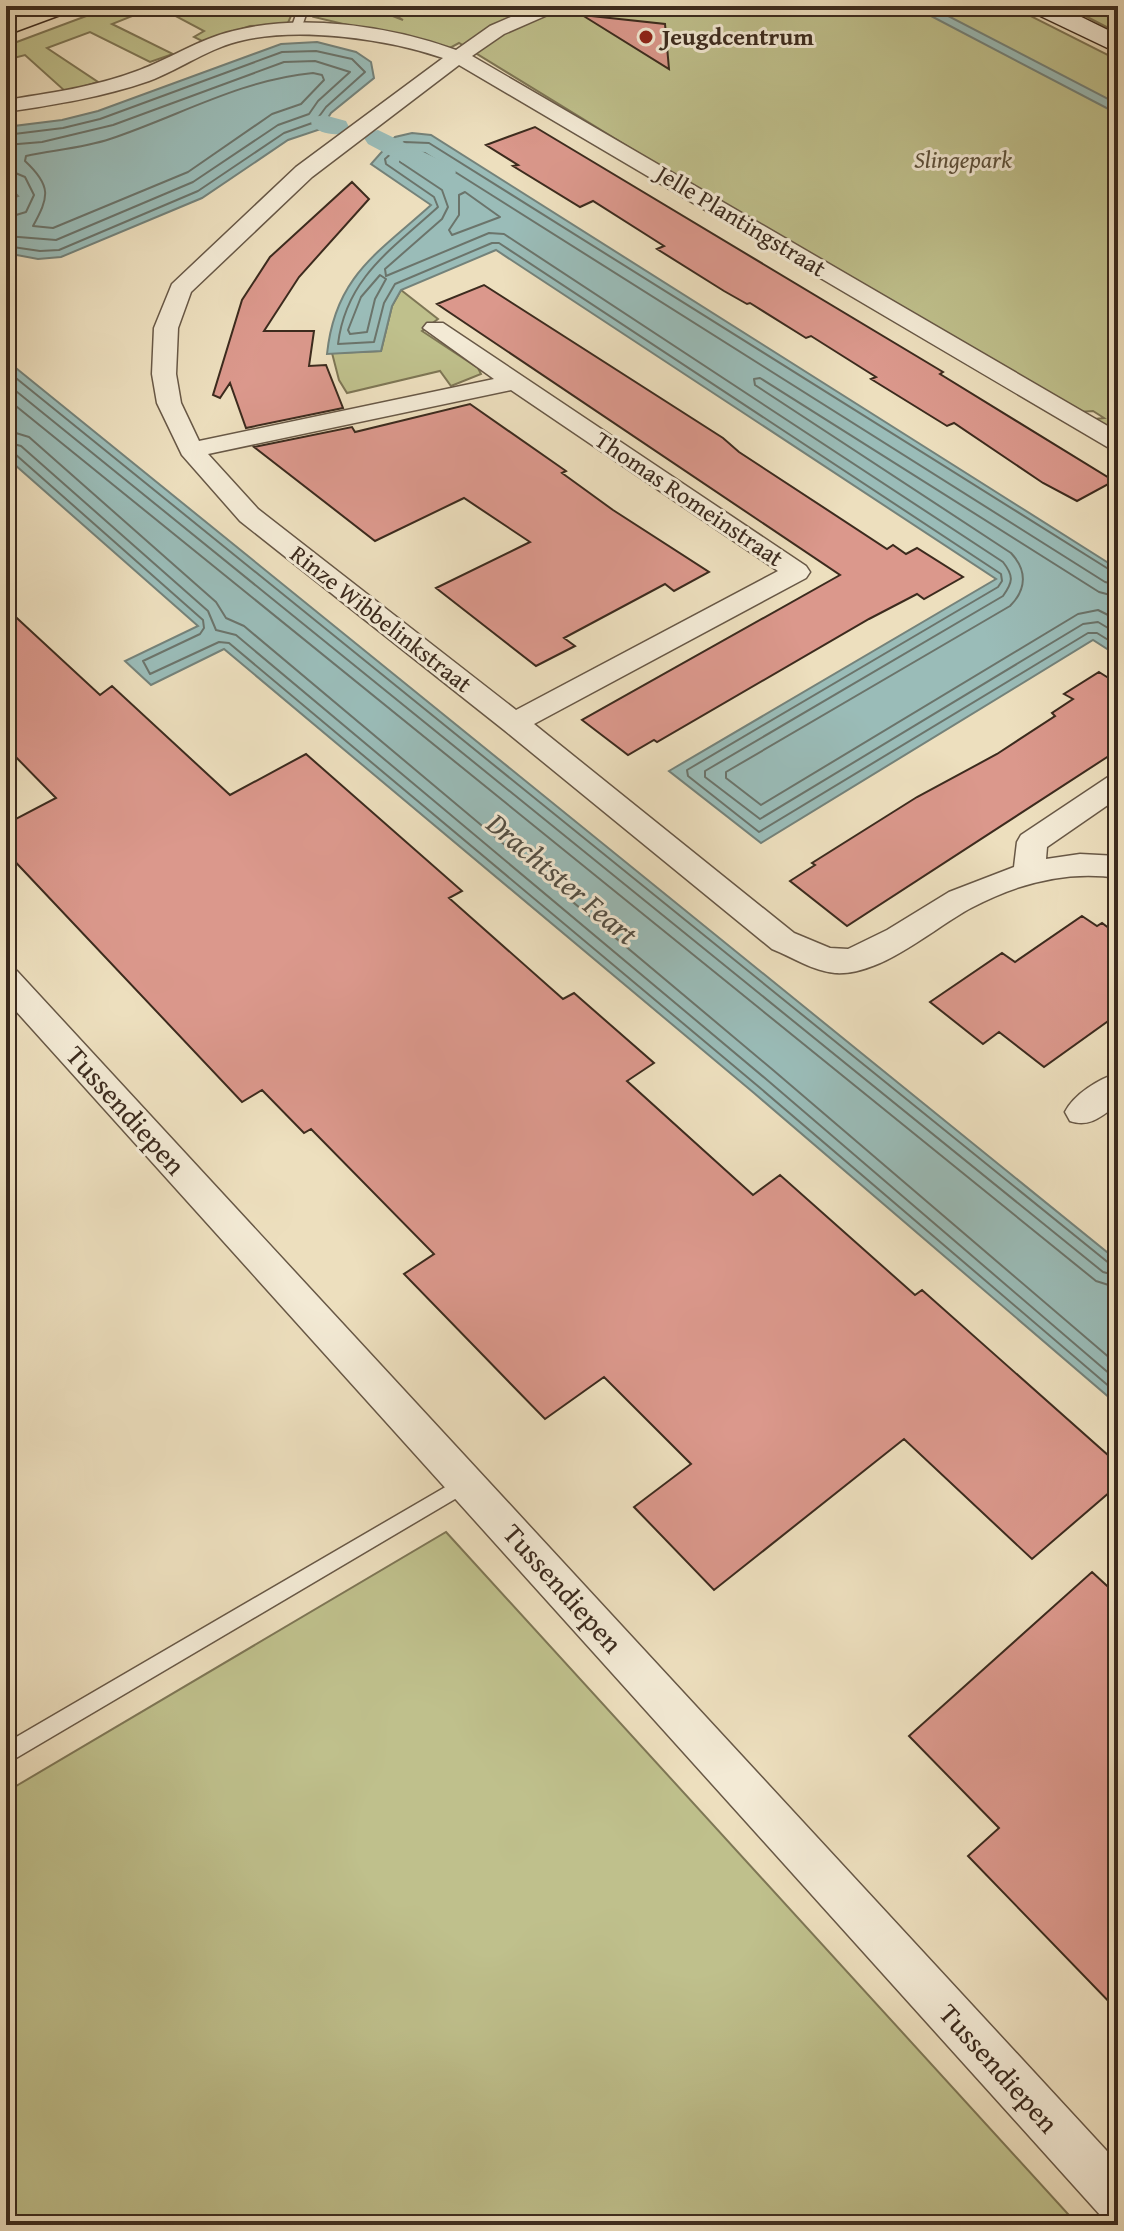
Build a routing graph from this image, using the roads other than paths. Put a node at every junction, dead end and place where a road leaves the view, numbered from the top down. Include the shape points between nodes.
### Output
1 (14, 6) edge
2 (62, 6) edge
3 (304, 6) edge
4 (552, 6) edge
5 (1039, 6) edge
6 (6, 9) edge
7 (6, 27) edge
8 (296, 29) junction
9 (1118, 45) edge
10 (457, 56) junction
11 (6, 106) edge
12 (435, 328) dead end
13 (514, 382) junction
14 (1118, 443) edge
15 (191, 450) junction
16 (514, 723) junction
17 (1118, 784) edge
18 (1118, 867) edge
19 (1029, 873) junction
20 (6, 979) edge
21 (1118, 1086) edge
22 (1082, 1112) dead end
23 (466, 1483) junction
24 (6, 1754) edge
25 (1118, 2199) edge

1 - 6 main road
2 - 7 main road
3 - 8 lane
4 - 10 street via 497,30
5 - 9 street
8 - 10 street, Jelle Plantingstraat
8 - 11 street, Jelle Plantingstraat via 248,33 207,44 160,70 99,89
10 - 14 street, Jelle Plantingstraat
10 - 15 street, Rinze Wibbelinkstraat via 304,172 180,289 166,328 164,374 169,403
12 - 13 street, Thomas Romeinstraat
13 - 15 street
13 - 16 street, Thomas Romeinstraat via 797,572
15 - 16 street, Rinze Wibbelinkstraat via 249,515
16 - 19 street, Rinze Wibbelinkstraat via 783,941 836,961 871,953 961,899
17 - 19 street via 1032,842
18 - 19 street, Rinze Wibbelinkstraat via 1100,863
20 - 23 street, Tussendiepen
21 - 22 street
23 - 24 lane
23 - 25 street, Tussendiepen

